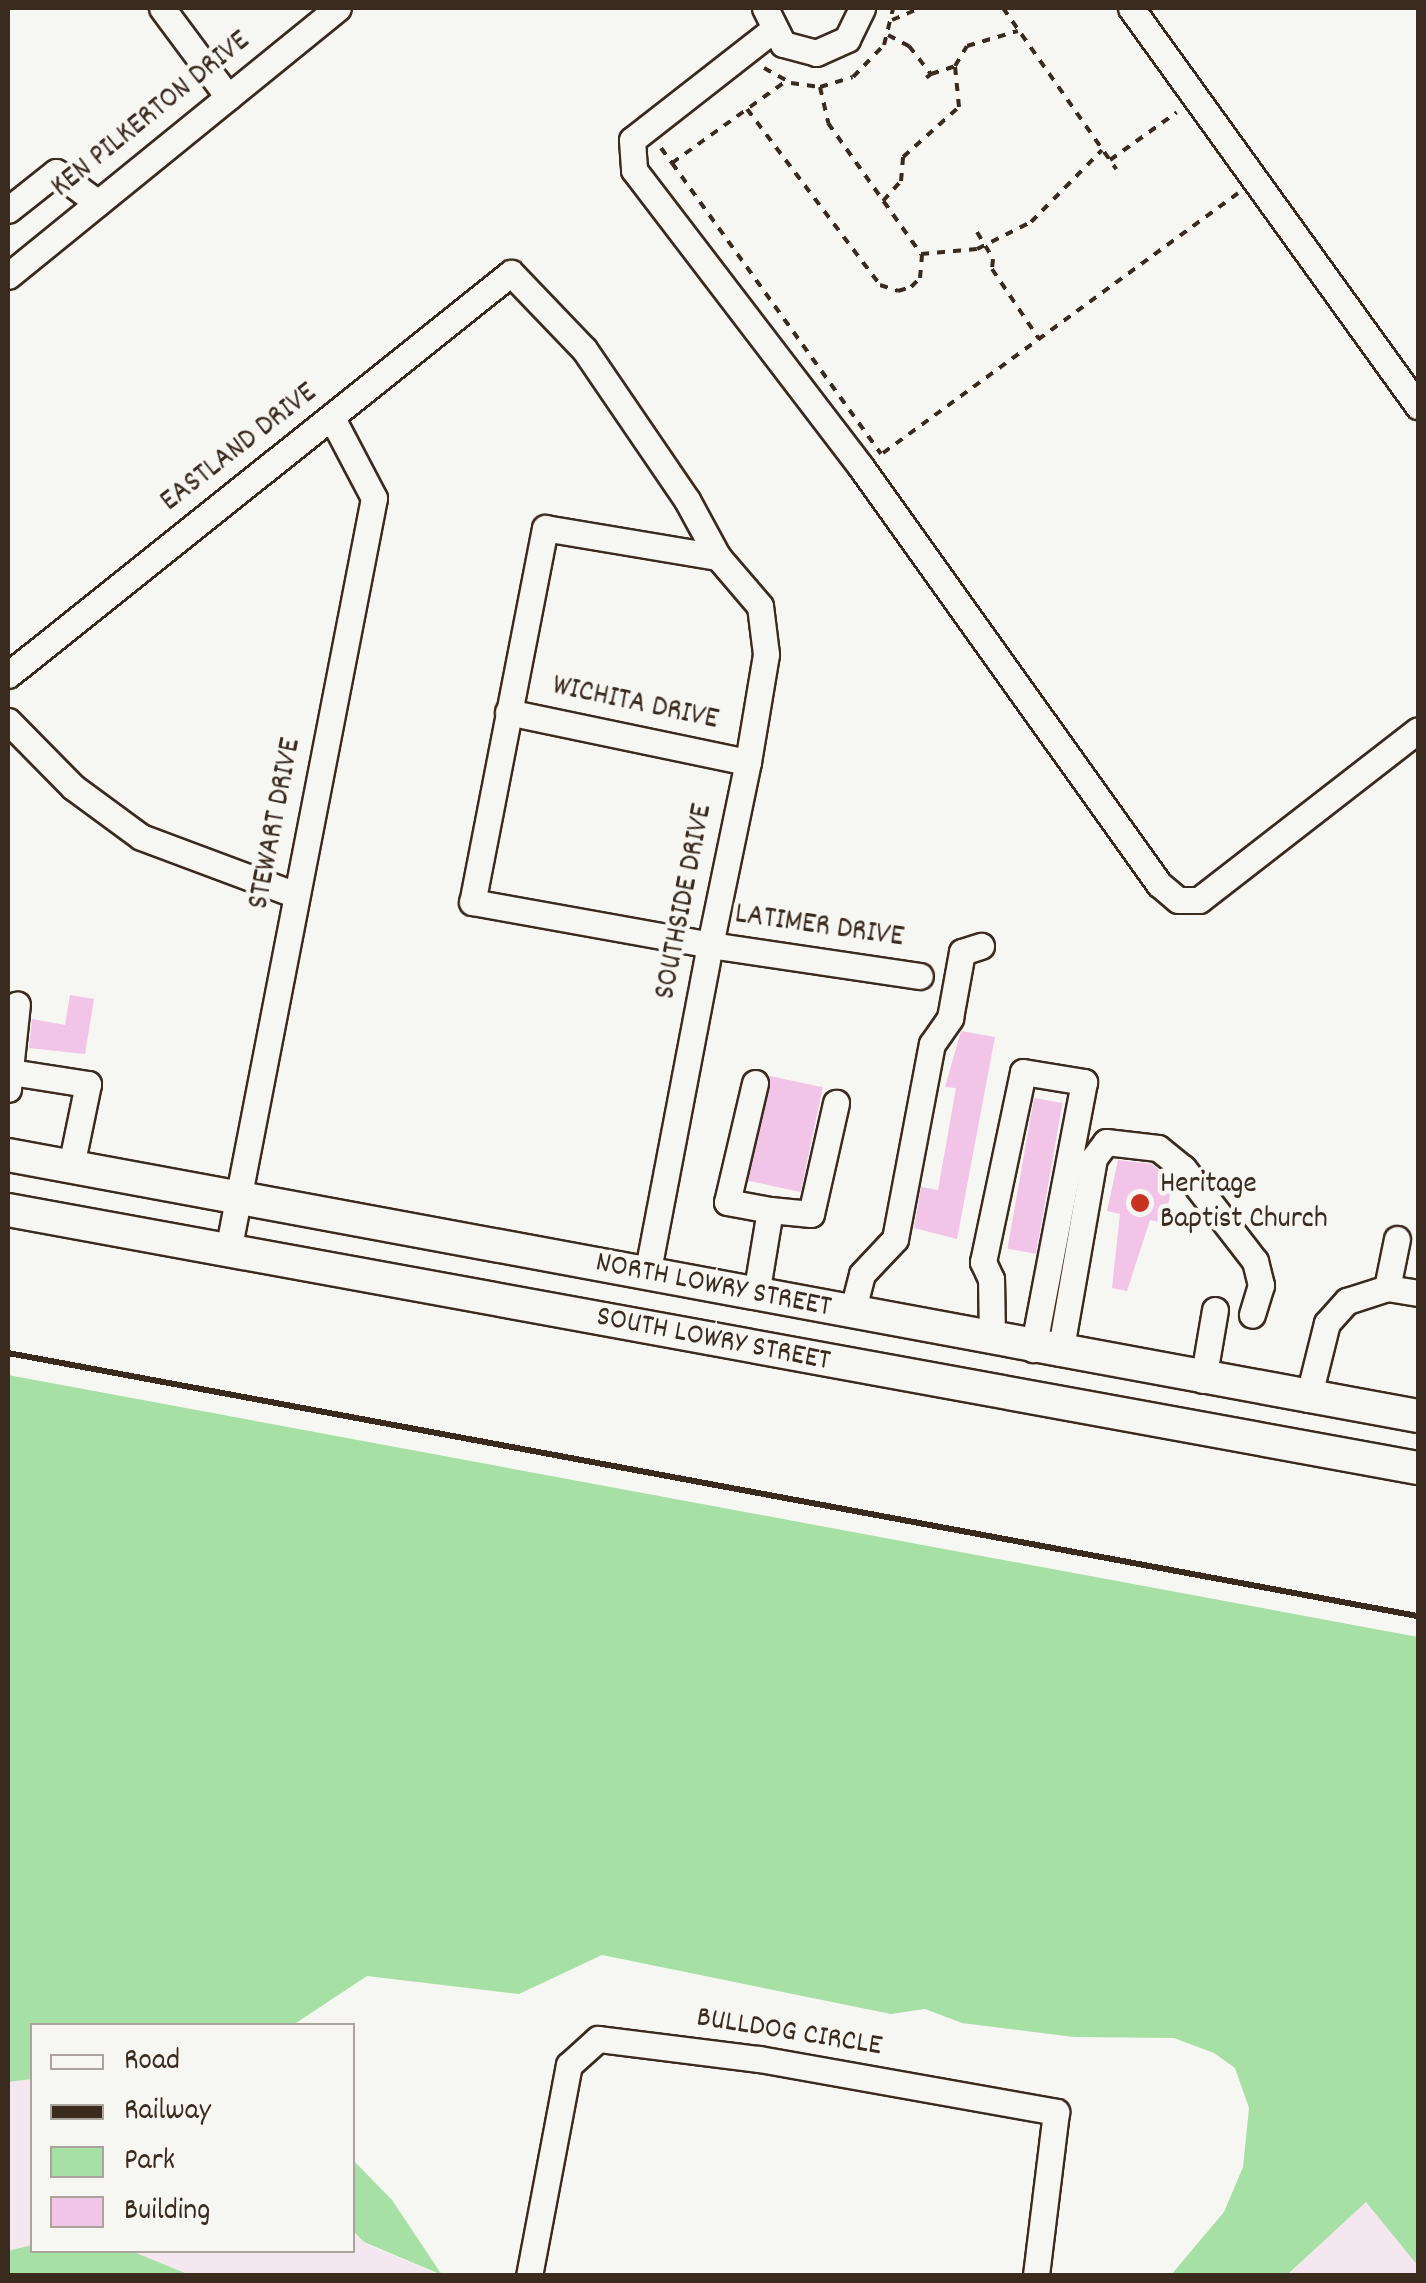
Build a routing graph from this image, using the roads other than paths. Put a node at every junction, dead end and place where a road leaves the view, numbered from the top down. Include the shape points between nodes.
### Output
1 (162, 8) edge
2 (338, 8) edge
3 (862, 8) edge
4 (1131, 8) edge
5 (770, 18) edge
6 (228, 97) junction
7 (98, 202) junction
8 (8, 210) edge
9 (512, 273) joint
10 (8, 276) edge
11 (1418, 406) edge
12 (332, 418) junction
13 (718, 557) junction
14 (8, 675) edge
15 (508, 712) junction
16 (8, 721) edge
17 (1418, 730) edge
18 (748, 762) junction
19 (296, 895) junction
20 (710, 945) junction
21 (981, 946) dead end
22 (920, 976) dead end
23 (17, 1004) dead end
24 (9, 1080) edge
25 (755, 1083) dead end
26 (836, 1103) dead end
27 (8, 1155) edge
28 (71, 1166) junction
29 (240, 1198) junction
30 (8, 1210) edge
31 (770, 1210) junction
32 (1398, 1239) dead end
33 (228, 1251) junction
34 (647, 1275) junction
35 (1387, 1288) junction
36 (1418, 1293) edge
37 (756, 1296) junction
38 (1215, 1310) dead end
39 (852, 1313) junction
40 (1252, 1316) dead end
41 (992, 1340) junction
42 (1046, 1351) junction
43 (1203, 1380) junction
44 (981, 1392) junction
45 (1308, 1399) junction
46 (1418, 1416) edge
47 (1297, 1451) junction
48 (1332, 1456) junction
49 (1418, 1468) edge
50 (1418, 1484) edge
51 (530, 2276) edge
52 (1036, 2276) edge

1 - 6 street
2 - 6 street, KEN PILKERTON DRIVE
3 - 5 street via 847,39 816,53 783,44
4 - 11 street
5 - 17 street via 632,140 634,170 861,467 1138,856 1178,900 1199,900
6 - 7 street, KEN PILKERTON DRIVE
7 - 8 street via 56,172
7 - 10 street, KEN PILKERTON DRIVE
9 - 12 street, EASTLAND DRIVE
9 - 13 street, SOUTHSIDE DRIVE via 584,349
12 - 14 street, EASTLAND DRIVE
12 - 19 street, STEWART DRIVE via 374,498
13 - 15 street via 545,528
13 - 18 street, SOUTHSIDE DRIVE via 760,606 766,654
15 - 18 street, WICHITA DRIVE
15 - 20 street, LATIMER DRIVE via 472,902
16 - 19 street via 73,787 141,837
18 - 20 street, SOUTHSIDE DRIVE
19 - 29 street, STEWART DRIVE
20 - 22 street, LATIMER DRIVE
20 - 34 street, SOUTHSIDE DRIVE
21 - 39 street via 962,952 950,1018 932,1044 895,1239 862,1274
23 - 24 street
24 - 28 street via 88,1084
25 - 31 street via 727,1202
26 - 31 street via 812,1214
27 - 28 main road, NORTH LOWRY STREET
28 - 29 main road, NORTH LOWRY STREET
29 - 33 street, STEWART DRIVE
29 - 34 main road, NORTH LOWRY STREET
30 - 33 main road, SOUTH LOWRY STREET
31 - 37 street
32 - 35 street
33 - 44 main road, SOUTH LOWRY STREET
34 - 37 main road, NORTH LOWRY STREET
35 - 36 street
35 - 45 street via 1348,1301 1327,1322
37 - 39 main road, NORTH LOWRY STREET
38 - 43 street
39 - 41 main road, NORTH LOWRY STREET
40 - 42 street via 1261,1285 1255,1261 1184,1168 1158,1148 1106,1142 1094,1158
41 - 42 main road, NORTH LOWRY STREET
41 - 42 street via 991,1279 983,1262 1022,1072 1084,1082
41 - 44 main road
42 - 43 main road, NORTH LOWRY STREET
43 - 45 main road, NORTH LOWRY STREET
44 - 47 main road, SOUTH LOWRY STREET
45 - 46 main road, NORTH LOWRY STREET
45 - 47 main road
47 - 48 main road, SOUTH LOWRY STREET
48 - 49 main road, SOUTH LOWRY STREET
48 - 50 main road
51 - 52 street, BULLDOG CIRCLE via 569,2066 598,2039 759,2059 1056,2112

